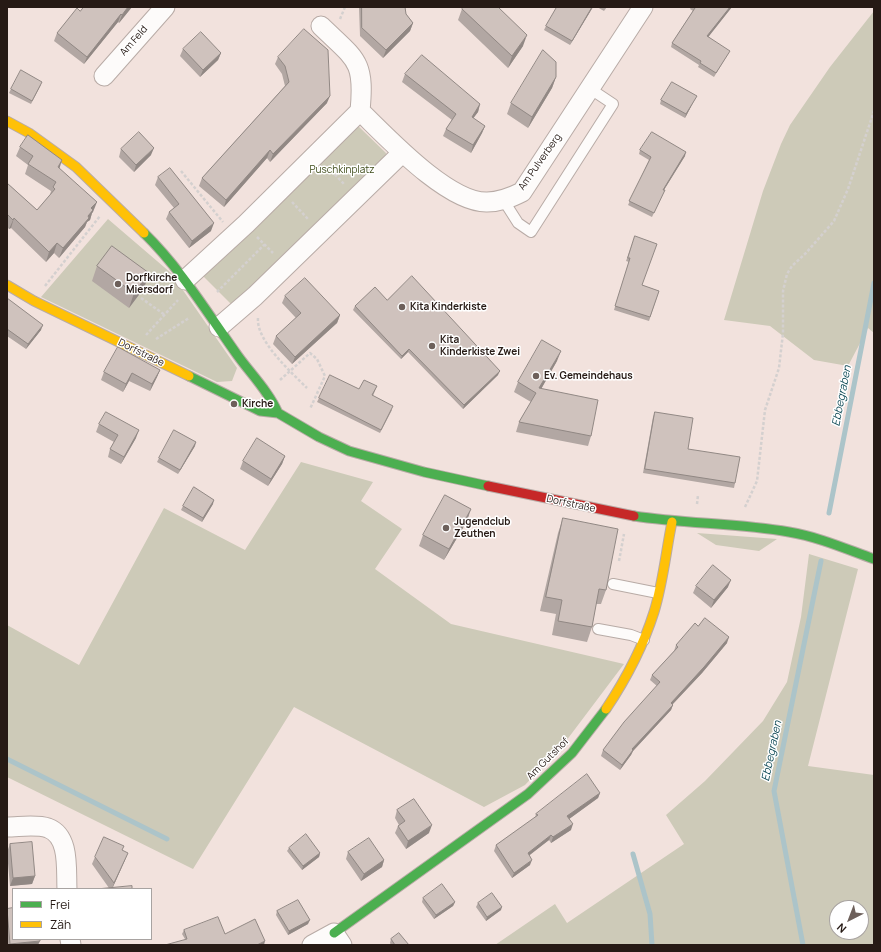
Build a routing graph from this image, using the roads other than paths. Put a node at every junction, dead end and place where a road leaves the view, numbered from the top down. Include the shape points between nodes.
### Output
1 (165, 7) edge
2 (642, 7) edge
3 (321, 26) dead end
4 (104, 76) dead end
5 (589, 88) junction
6 (360, 111) junction
7 (7, 121) edge
8 (402, 153) junction
9 (504, 201) junction
10 (189, 284) junction
11 (9, 290) edge
12 (219, 327) junction
13 (278, 413) junction
14 (672, 522) junction
15 (874, 559) edge
16 (613, 584) dead end
17 (658, 593) junction
18 (598, 628) dead end
19 (644, 640) junction
20 (7, 827) edge
21 (67, 888) edge
22 (338, 939) edge
23 (312, 945) edge

1 - 4 street, Am Feld
2 - 5 street, Am Pulverberg
3 - 6 street via 354,58 359,67 362,86
5 - 9 street, Am Pulverberg via 522,192
5 - 9 lane via 613,104 531,232 518,223
6 - 8 street, Am Pulverberg
6 - 10 street
7 - 10 main road via 62,156 88,178 148,237
8 - 9 street, Am Pulverberg via 447,187 462,195 485,202
8 - 12 street
10 - 12 main road
11 - 13 main road, Dorfstraße via 139,347 260,411
12 - 13 main road via 274,403
13 - 14 main road, Dorfstraße via 333,444 379,460 519,493
14 - 15 main road, Dorfstraße via 735,525 795,533 820,539
14 - 17 main road, Am Gutshof
16 - 17 lane
17 - 19 main road, Am Gutshof
18 - 19 lane
19 - 22 main road, Am Gutshof via 625,680 572,753 548,776
20 - 21 street via 47,827 58,834 64,847
22 - 23 street

